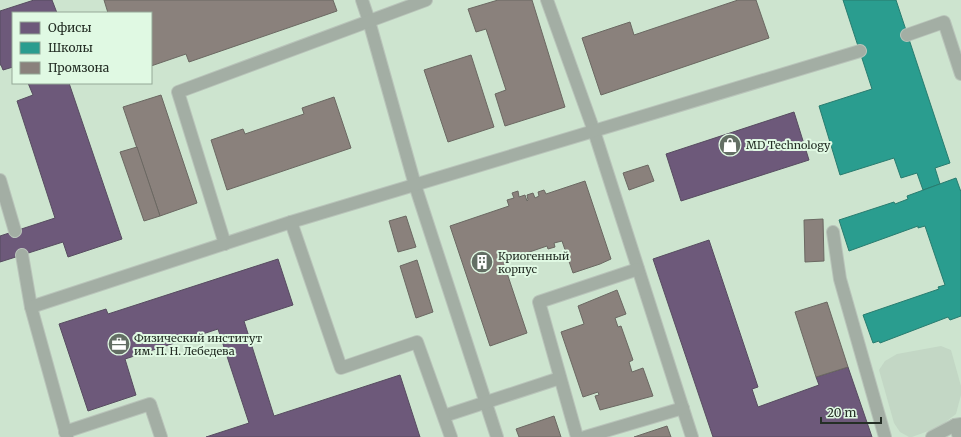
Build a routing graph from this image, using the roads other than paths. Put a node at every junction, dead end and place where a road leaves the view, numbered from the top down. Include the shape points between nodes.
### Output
1 (362, 0) edge
2 (426, 0) edge
3 (547, 0) edge
4 (369, 21) junction
5 (907, 35) dead end
6 (860, 51) dead end
7 (961, 74) edge
8 (594, 131) junction
9 (0, 180) edge
10 (415, 185) junction
11 (291, 222) junction
12 (15, 231) dead end
13 (833, 232) dead end
14 (225, 244) junction
15 (22, 255) dead end
16 (638, 269) junction
17 (32, 307) junction
18 (560, 378) junction
19 (486, 402) junction
20 (682, 408) junction
21 (444, 416) junction
22 (959, 432) edge
23 (66, 434) edge
24 (161, 437) edge
25 (451, 437) edge
26 (497, 437) edge
27 (577, 437) edge
28 (585, 437) edge
29 (692, 437) edge
30 (885, 437) edge
31 (932, 437) edge

1 - 4 lane
2 - 4 lane
3 - 8 lane
4 - 10 lane
4 - 14 lane via 178,92
5 - 7 lane via 944,22
6 - 8 lane
8 - 10 lane
8 - 16 lane
9 - 12 lane
10 - 11 lane
10 - 19 lane
11 - 14 lane
11 - 21 lane via 341,368 417,342
13 - 30 lane via 840,279
14 - 17 lane
15 - 17 lane
16 - 18 lane via 539,302
16 - 20 lane
17 - 23 lane
18 - 19 lane
18 - 27 lane
19 - 21 lane
19 - 26 lane
20 - 28 lane
20 - 29 lane
21 - 25 lane
22 - 31 lane
23 - 24 lane via 150,404

